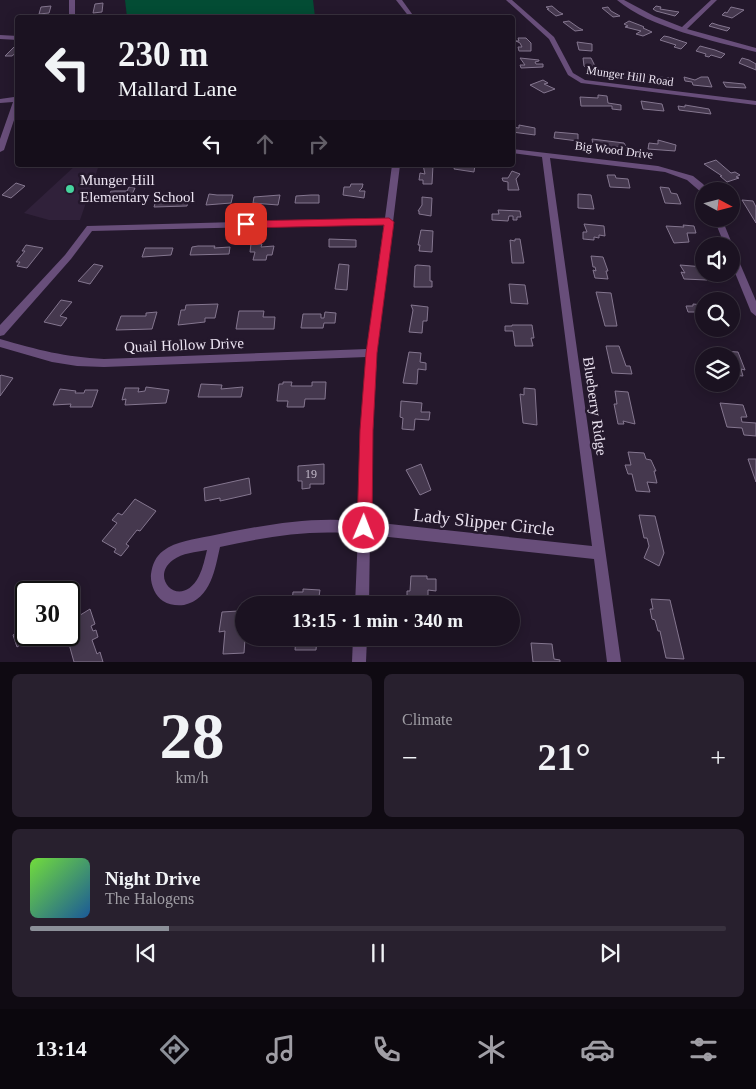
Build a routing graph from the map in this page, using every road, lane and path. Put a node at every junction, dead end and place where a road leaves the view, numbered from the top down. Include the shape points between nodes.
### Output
1 (72, 0) edge
2 (398, 0) edge
3 (509, 0) edge
4 (620, 0) edge
5 (714, 0) edge
6 (72, 15) edge
7 (410, 15) edge
8 (682, 29) junction
9 (0, 37) edge
10 (15, 38) edge
11 (756, 50) edge
12 (15, 98) edge
13 (0, 101) edge
14 (756, 103) edge
15 (15, 104) edge
16 (0, 150) edge
17 (515, 152) edge
18 (546, 155) junction
19 (396, 167) edge
20 (695, 182) edge
21 (389, 222) junction
22 (740, 274) edge
23 (756, 312) edge
24 (0, 332) edge
25 (0, 343) edge
26 (372, 353) junction
27 (364, 528) junction
28 (215, 542) junction
29 (600, 553) junction
30 (362, 596) edge
31 (360, 646) edge
32 (360, 662) edge
33 (614, 662) edge

1 - 6 street
2 - 7 street
3 - 14 street, Munger Hill Road via 552,38 567,70 576,80
4 - 8 street via 642,14
5 - 8 street
8 - 11 street
9 - 10 street
12 - 13 street
15 - 16 street
17 - 18 street, Big Wood Drive
18 - 20 street, Big Wood Drive via 670,170
18 - 29 street, Blueberry Ridge
19 - 21 street
21 - 24 street via 90,228
21 - 26 street
22 - 23 street
25 - 26 street, Quail Hollow Drive via 52,358 104,363
26 - 27 street
27 - 28 street, Lady Slipper Circle via 306,525
27 - 29 street, Lady Slipper Circle
27 - 30 street
28 - 28 street, Lady Slipper Circle via 200,586 183,598 164,595 157,577 166,558 177,549
29 - 33 street, Blueberry Ridge
31 - 32 street

